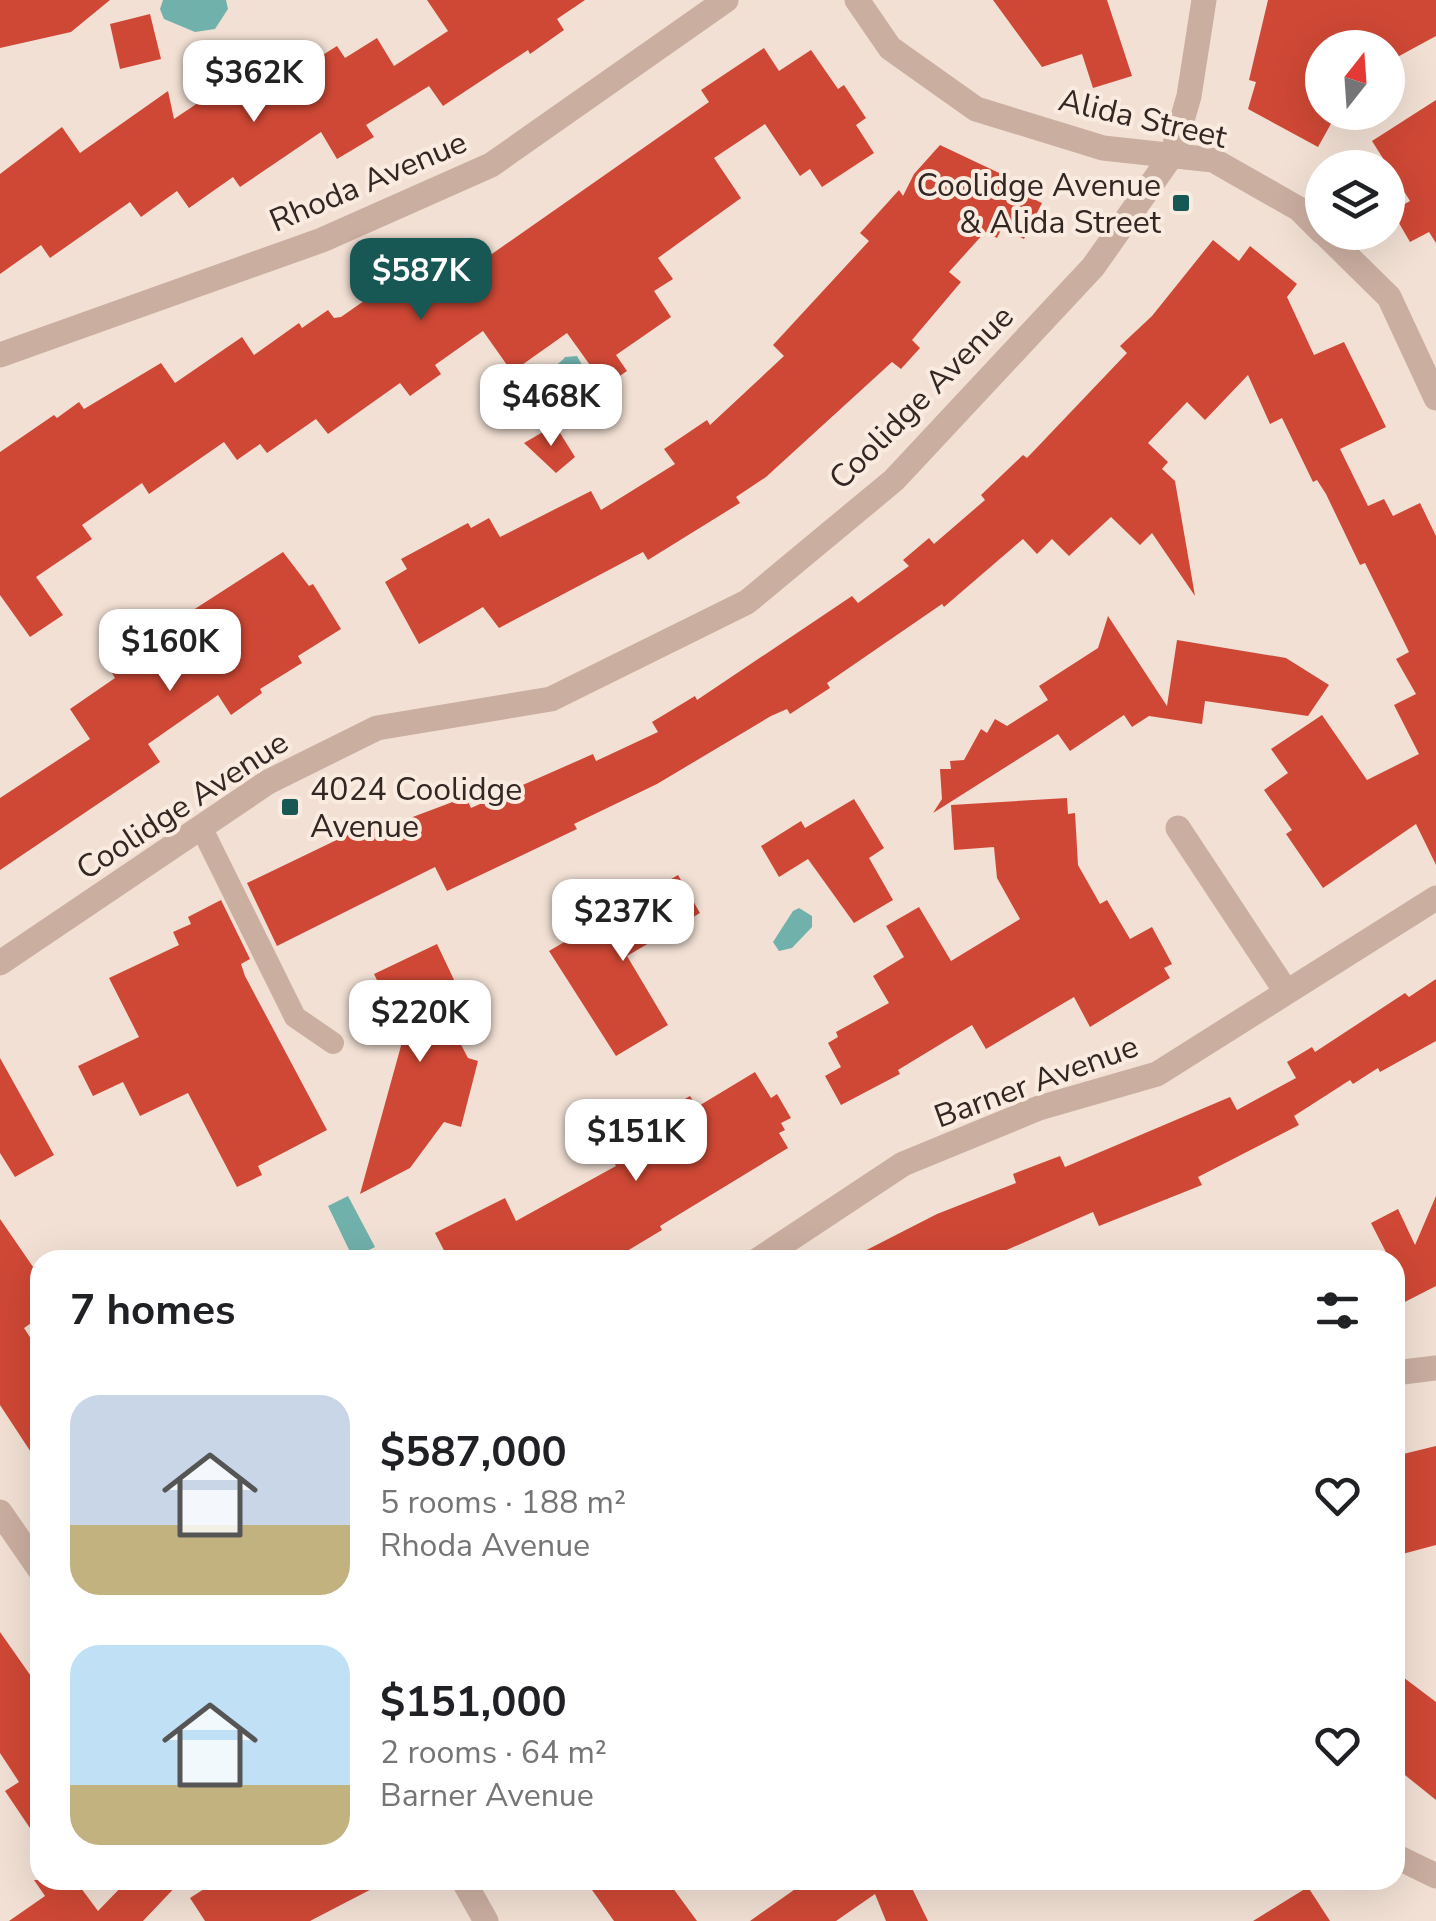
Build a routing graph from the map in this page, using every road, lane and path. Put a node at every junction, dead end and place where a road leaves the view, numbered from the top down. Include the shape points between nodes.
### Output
1 (726, 0) edge
2 (857, 0) edge
3 (1204, 0) edge
4 (1172, 155) junction
5 (1305, 215) edge
6 (1341, 250) edge
7 (0, 355) edge
8 (1436, 398) edge
9 (200, 827) junction
10 (1178, 828) dead end
11 (1436, 898) edge
12 (0, 963) edge
13 (1285, 990) junction
14 (333, 1043) dead end
15 (773, 1250) edge
16 (1436, 1368) edge
17 (1405, 1372) edge
18 (0, 1512) edge
19 (30, 1556) edge
20 (1405, 1861) edge
21 (1436, 1876) edge
22 (469, 1890) edge
23 (486, 1921) edge

1 - 7 street, Rhoda Avenue via 491,165 322,240
2 - 4 street, Alida Street via 890,48 976,109 1103,148
3 - 4 street, Coolidge Avenue via 1190,96
4 - 5 street, Alida Street via 1214,160
4 - 9 street, Coolidge Avenue via 1092,266 894,480 747,602 551,699 377,728 268,782
6 - 8 street, Alida Street via 1389,297
9 - 12 street, Coolidge Avenue
9 - 14 lane via 295,1017
10 - 13 street
11 - 13 street, Barner Avenue
13 - 15 street, Barner Avenue via 1157,1074 1039,1108 903,1164
16 - 17 street
18 - 19 street
20 - 21 street
22 - 23 street

